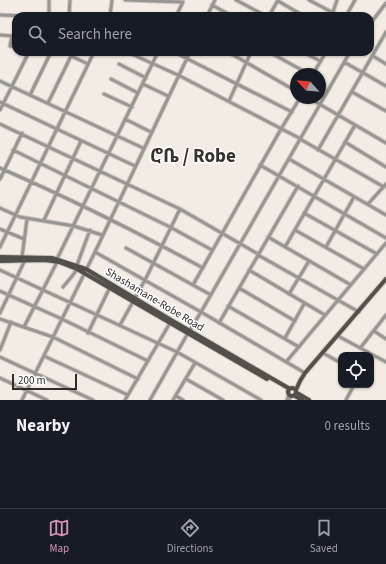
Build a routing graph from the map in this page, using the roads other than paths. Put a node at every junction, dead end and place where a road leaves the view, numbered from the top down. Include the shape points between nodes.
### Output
1 (49, 0) edge
2 (70, 0) edge
3 (112, 0) edge
4 (125, 0) edge
5 (215, 0) edge
6 (236, 0) edge
7 (271, 0) edge
8 (309, 0) edge
9 (337, 0) edge
10 (355, 0) edge
11 (183, 1) edge
12 (277, 1) edge
13 (386, 3) edge
14 (212, 5) junction
15 (48, 12) edge
16 (69, 12) edge
17 (110, 12) edge
18 (178, 12) edge
19 (209, 12) edge
20 (225, 12) edge
21 (261, 12) edge
22 (271, 12) edge
23 (297, 12) edge
24 (333, 12) joint
25 (348, 12) edge
26 (0, 15) edge
27 (12, 15) edge
28 (374, 19) edge
29 (386, 32) edge
30 (0, 35) edge
31 (12, 36) edge
32 (12, 36) edge
33 (382, 40) junction
34 (386, 42) edge
35 (12, 46) edge
36 (374, 54) edge
37 (27, 56) edge
38 (49, 56) edge
39 (71, 56) joint
40 (92, 56) edge
41 (135, 56) edge
42 (156, 56) edge
43 (183, 56) edge
44 (235, 56) edge
45 (249, 56) edge
46 (276, 56) edge
47 (310, 56) edge
48 (324, 56) edge
49 (348, 56) edge
50 (373, 56) joint
51 (187, 58) junction
52 (246, 62) junction
53 (320, 62) junction
54 (344, 62) junction
55 (88, 64) junction
56 (119, 64) dead end
57 (152, 64) junction
58 (386, 64) edge
59 (298, 68) edge
60 (316, 68) edge
61 (363, 73) junction
62 (178, 75) junction
63 (146, 78) junction
64 (111, 79) dead end
65 (0, 80) edge
66 (143, 84) junction
67 (236, 84) junction
68 (12, 86) junction
69 (386, 86) edge
70 (290, 88) edge
71 (352, 92) junction
72 (138, 93) junction
73 (104, 94) dead end
74 (30, 95) junction
75 (168, 96) junction
76 (229, 101) junction
77 (2, 102) edge
78 (48, 104) junction
79 (297, 104) edge
80 (321, 105) junction
81 (132, 107) junction
82 (0, 110) edge
83 (386, 111) edge
84 (65, 112) junction
85 (292, 112) junction
86 (338, 115) junction
87 (125, 119) junction
88 (1, 124) edge
89 (355, 125) junction
90 (56, 129) junction
91 (281, 129) junction
92 (0, 130) edge
93 (151, 132) junction
94 (22, 133) junction
95 (116, 137) junction
96 (300, 139) junction
97 (81, 141) junction
98 (345, 142) junction
99 (386, 143) edge
100 (48, 146) junction
101 (143, 148) junction
102 (13, 150) junction
103 (318, 150) junction
104 (108, 154) junction
105 (73, 158) junction
106 (289, 159) junction
107 (335, 159) junction
108 (40, 164) junction
109 (260, 165) junction
110 (135, 166) junction
111 (386, 167) edge
112 (0, 168) edge
113 (4, 170) junction
114 (100, 171) junction
115 (65, 176) junction
116 (279, 176) junction
117 (0, 179) edge
118 (324, 179) junction
119 (31, 182) junction
120 (126, 184) junction
121 (385, 185) edge
122 (298, 186) junction
123 (91, 189) junction
124 (56, 194) junction
125 (314, 196) junction
126 (354, 197) junction
127 (118, 202) junction
128 (368, 204) junction
129 (83, 207) junction
130 (0, 208) edge
131 (180, 209) junction
132 (304, 213) junction
133 (345, 213) junction
134 (16, 215) junction
135 (386, 215) edge
136 (27, 219) junction
137 (109, 219) junction
138 (44, 220) junction
139 (74, 226) junction
140 (170, 227) junction
141 (0, 229) edge
142 (90, 230) junction
143 (295, 230) junction
144 (335, 230) junction
145 (7, 232) junction
146 (222, 233) junction
147 (102, 235) junction
148 (268, 237) junction
149 (386, 238) edge
150 (24, 239) junction
151 (386, 243) edge
152 (240, 244) junction
153 (162, 246) junction
154 (0, 247) edge
155 (285, 247) junction
156 (326, 247) junction
157 (126, 248) dead end
158 (212, 250) junction
159 (95, 252) junction
160 (258, 254) junction
161 (377, 254) junction
162 (0, 257) edge
163 (23, 259) junction
164 (57, 260) junction
165 (0, 261) edge
166 (309, 261) junction
167 (154, 263) junction
168 (77, 267) junction
169 (203, 268) junction
170 (364, 269) junction
171 (0, 270) edge
172 (85, 270) junction
173 (249, 270) junction
174 (17, 278) junction
175 (299, 278) junction
176 (386, 279) edge
177 (145, 280) junction
178 (351, 285) junction
179 (193, 286) junction
180 (63, 287) dead end
181 (110, 287) junction
182 (238, 288) junction
183 (43, 290) junction
184 (0, 291) edge
185 (289, 294) junction
186 (9, 295) junction
187 (211, 295) junction
188 (134, 300) junction
189 (338, 300) junction
190 (70, 302) junction
191 (304, 304) junction
192 (228, 306) junction
193 (34, 307) junction
194 (201, 312) junction
195 (358, 312) junction
196 (0, 313) edge
197 (96, 314) junction
198 (326, 315) junction
199 (386, 315) edge
200 (0, 319) edge
201 (62, 319) junction
202 (295, 321) junction
203 (11, 322) junction
204 (170, 323) junction
205 (219, 323) junction
206 (120, 325) junction
207 (24, 327) junction
208 (374, 331) junction
209 (88, 332) junction
210 (189, 332) junction
211 (338, 336) junction
212 (53, 337) junction
213 (285, 338) junction
214 (386, 339) edge
215 (158, 343) junction
216 (299, 347) junction
217 (361, 347) junction
218 (0, 350) edge
219 (177, 352) junction
220 (368, 352) edge
221 (322, 353) junction
222 (44, 356) junction
223 (374, 356) edge
224 (0, 357) edge
225 (148, 361) junction
226 (338, 361) edge
227 (286, 362) junction
228 (386, 362) edge
229 (195, 363) junction
230 (305, 373) junction
231 (35, 374) junction
232 (0, 378) edge
233 (138, 379) junction
234 (186, 379) junction
235 (352, 388) edge
236 (27, 391) junction
237 (291, 394) edge
238 (128, 395) junction
239 (176, 396) junction
240 (218, 399) edge
241 (22, 400) edge
242 (47, 400) edge
243 (93, 400) edge
244 (125, 400) edge
245 (150, 400) edge
246 (173, 400) edge
247 (183, 400) edge
248 (223, 400) edge
249 (261, 400) edge
250 (302, 400) edge
251 (309, 400) edge
252 (346, 400) edge

1 - 15 street
2 - 16 street
3 - 17 street
4 - 11 street
5 - 14 street
6 - 21 street
7 - 12 street
8 - 24 street
9 - 24 street
10 - 25 street
11 - 18 street
12 - 22 street
12 - 23 street
13 - 28 street
14 - 19 street
14 - 20 street
26 - 27 street
29 - 33 street
30 - 32 street
31 - 35 street
33 - 34 street
33 - 36 street
37 - 68 street
38 - 74 street
39 - 55 street
39 - 78 street
40 - 55 street
41 - 57 street
42 - 57 street
43 - 51 street
44 - 52 street
45 - 52 street
46 - 59 street
47 - 53 street
48 - 53 street
49 - 54 street
50 - 58 street
50 - 61 street
51 - 62 street
51 - 67 street
52 - 67 street
52 - 70 street
53 - 60 street
54 - 61 street
54 - 80 street
55 - 84 street
56 - 63 street
57 - 62 street
57 - 63 street
61 - 69 street
61 - 71 street
62 - 75 street
62 - 76 street
63 - 66 street
64 - 72 street
65 - 68 street
66 - 72 street
66 - 75 street
67 - 76 street
67 - 85 street
68 - 74 street
68 - 77 street
71 - 83 street
71 - 86 street
72 - 81 street
73 - 81 street
74 - 78 street
75 - 93 street
76 - 91 street
77 - 82 street
77 - 90 street
78 - 84 street
79 - 85 street
80 - 86 street
80 - 96 street
81 - 87 street
84 - 90 street
84 - 95 street
85 - 91 street
86 - 89 street
86 - 103 street
87 - 93 street
87 - 95 street
88 - 92 street
88 - 94 street
89 - 98 street
89 - 99 street
90 - 97 street
90 - 100 street
91 - 96 street
91 - 109 street
93 - 101 street
94 - 100 street
94 - 102 street
95 - 101 street
95 - 104 street
96 - 103 street
96 - 106 street
97 - 104 street
97 - 105 street
98 - 107 street
98 - 111 street
100 - 105 street
100 - 108 street
101 - 110 street
102 - 108 street
102 - 113 street
103 - 107 street
104 - 110 street
104 - 114 street
105 - 114 street
105 - 115 street
106 - 116 street
106 - 118 street
107 - 118 street
107 - 121 street
108 - 115 street
108 - 119 street
109 - 116 street
109 - 146 street
110 - 120 street
112 - 113 street
113 - 117 street
113 - 119 street
114 - 120 street
114 - 123 street
115 - 123 street
115 - 124 street
116 - 122 street
116 - 152 street
118 - 125 street
118 - 126 street
119 - 124 street
119 - 134 street
120 - 127 street
120 - 131 street
121 - 128 street
122 - 125 street
122 - 148 street
123 - 127 street
123 - 129 street
124 - 129 street
124 - 138 street
125 - 132 street
125 - 133 street
126 - 128 street
126 - 133 street
127 - 137 street
127 - 140 street
128 - 135 street
129 - 137 street
129 - 139 street
130 - 134 street
131 - 140 street
131 - 146 street
132 - 143 street
132 - 144 street
133 - 144 street
133 - 149 street
134 - 136 street
134 - 145 street
136 - 138 street
136 - 150 street
137 - 147 street
137 - 153 street
138 - 139 street
139 - 142 street
139 - 164 street
140 - 153 street
140 - 158 street
141 - 145 street
142 - 147 street
142 - 168 street
143 - 155 street
143 - 156 street
144 - 156 street
144 - 161 street
145 - 150 street
145 - 154 street
146 - 152 street
146 - 158 street
147 - 159 street
148 - 155 street
148 - 160 street
150 - 163 street
151 - 161 street
152 - 160 street
152 - 187 street
153 - 167 street
153 - 169 street
155 - 166 street
156 - 170 street
157 - 167 street
158 - 169 street
159 - 172 street
159 - 177 street
160 - 173 street
160 - 175 street
161 - 170 street
162 - 163 main road, Shashamane-Robe Road
163 - 164 main road, Shashamane-Robe Road
163 - 165 main road, Shashamane-Robe Road
163 - 174 street
164 - 168 main road, Shashamane-Robe Road
164 - 183 street
166 - 175 street
166 - 178 street
167 - 177 street
167 - 179 street
168 - 172 main road, Shashamane-Robe Road
168 - 180 street
169 - 179 street
170 - 178 street
171 - 174 street
172 - 181 main road, Shashamane-Robe Road
172 - 188 main road, Shashamane-Robe Road
172 - 190 street
173 - 182 street
173 - 185 street
174 - 183 street
174 - 186 street
175 - 185 street
175 - 189 street
176 - 195 main road
177 - 188 street
177 - 194 street
178 - 189 street
179 - 187 street
181 - 188 main road, Shashamane-Robe Road
181 - 197 street
182 - 192 street
182 - 202 street
183 - 190 street
183 - 193 street
184 - 186 street
185 - 191 street
186 - 193 street
186 - 196 street
187 - 194 street
188 - 204 main road, Shashamane-Robe Road
188 - 206 street
188 - 210 main road, Shashamane-Robe Road
189 - 195 street
189 - 198 street
190 - 197 street
190 - 201 street
191 - 198 street
191 - 202 street
192 - 205 street
192 - 213 street
193 - 201 street
193 - 207 street
194 - 205 street
194 - 210 street
195 - 211 main road
197 - 206 street
197 - 209 street
198 - 216 street
199 - 208 street
200 - 203 street
201 - 209 street
201 - 212 street
202 - 213 street
203 - 207 street
203 - 218 street
204 - 210 main road, Shashamane-Robe Road
204 - 215 street
205 - 227 street
206 - 215 street
207 - 212 street
208 - 214 street
208 - 217 street
209 - 225 street
210 - 219 street
210 - 237 main road, Shashamane-Robe Road
211 - 217 street
211 - 221 main road
212 - 222 street
212 - 233 street
213 - 216 street
215 - 219 street
215 - 225 street
216 - 227 street
217 - 220 street
219 - 229 street
219 - 245 street
221 - 226 street
221 - 230 main road
222 - 231 street
222 - 238 street
223 - 228 street
224 - 231 street
225 - 233 street
227 - 230 street
229 - 234 street
229 - 249 street
230 - 237 main road
231 - 236 street
231 - 243 street
232 - 236 street
233 - 238 street
234 - 239 street
234 - 240 street
235 - 252 street
236 - 241 street
236 - 242 street
237 - 250 main road
237 - 251 main road
238 - 244 street
239 - 246 street
239 - 247 street
240 - 248 street

